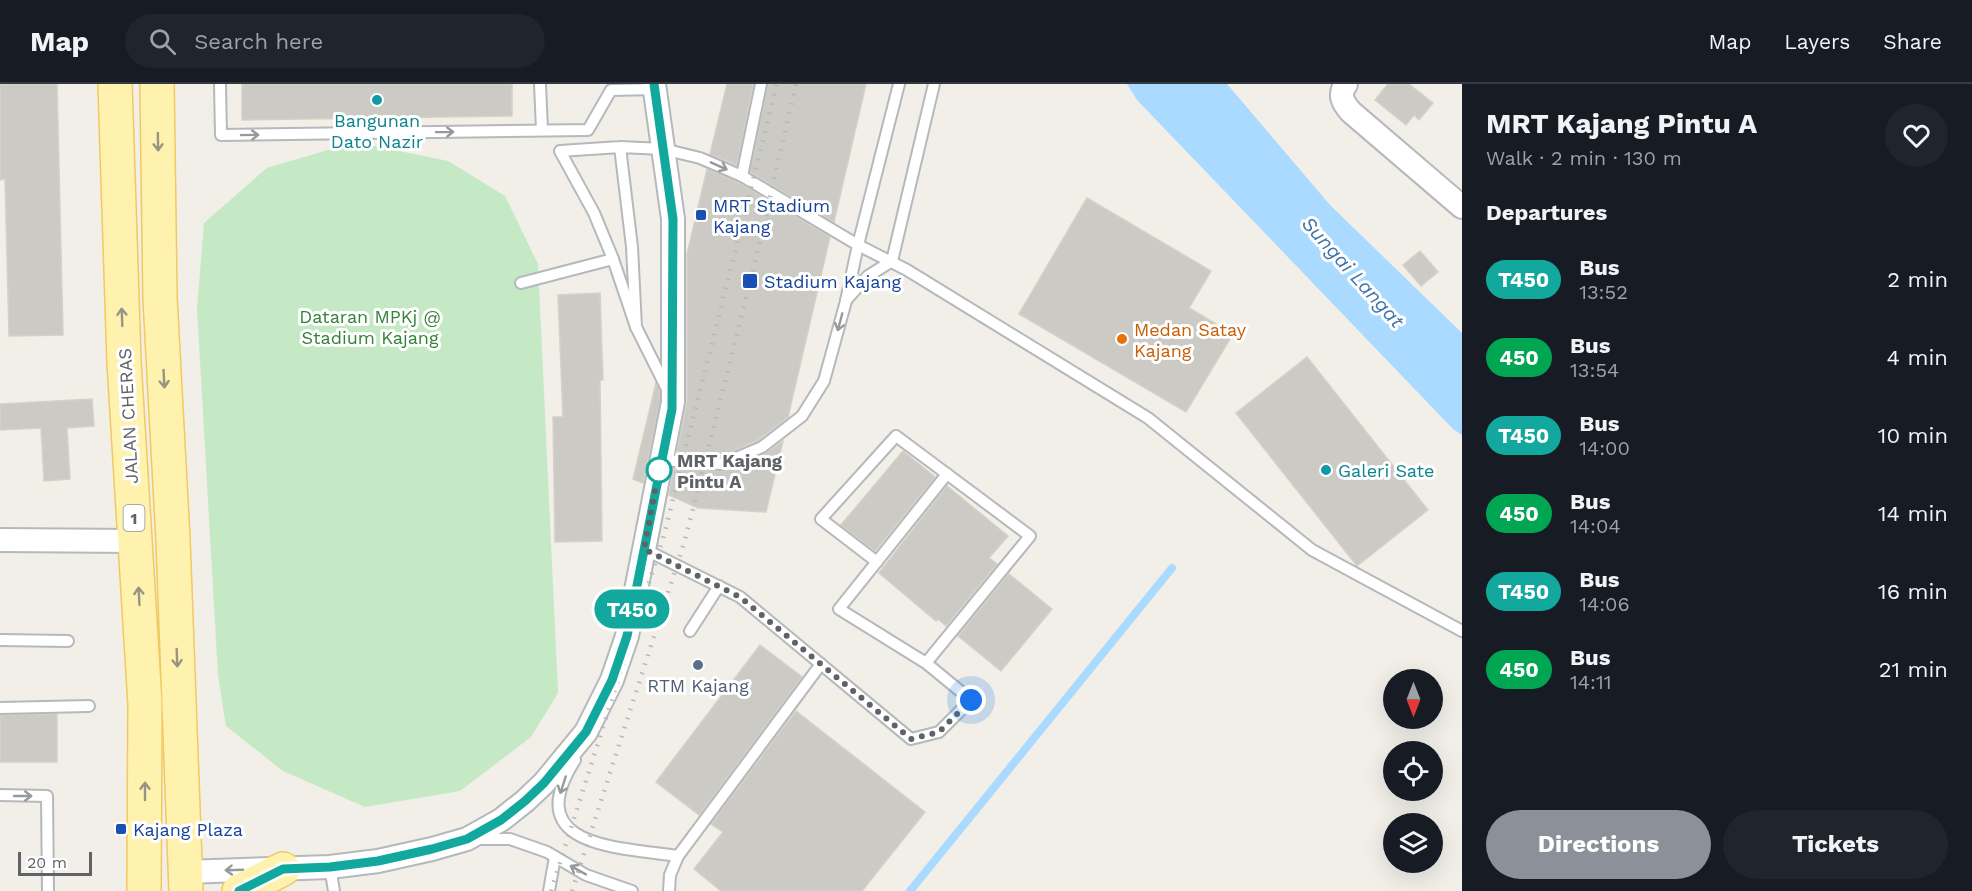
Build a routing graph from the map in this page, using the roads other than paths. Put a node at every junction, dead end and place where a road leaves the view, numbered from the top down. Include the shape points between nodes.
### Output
1 (115, 84) edge
2 (157, 84) edge
3 (220, 84) edge
4 (540, 84) edge
5 (761, 84) edge
6 (899, 84) edge
7 (934, 84) edge
8 (1346, 84) edge
9 (655, 86) edge
10 (542, 130) junction
11 (620, 147) junction
12 (663, 149) junction
13 (742, 176) junction
14 (1462, 207) edge
15 (858, 245) junction
16 (613, 259) junction
17 (892, 261) junction
18 (521, 283) dead end
19 (846, 301) junction
20 (636, 327) junction
21 (673, 402) junction
22 (662, 460) junction
23 (947, 474) junction
24 (0, 540) edge
25 (135, 541) junction
26 (644, 549) junction
27 (877, 562) junction
28 (719, 586) junction
29 (690, 631) dead end
30 (1462, 631) edge
31 (0, 640) edge
32 (68, 641) dead end
33 (926, 663) junction
34 (821, 664) junction
35 (89, 706) dead end
36 (0, 708) edge
37 (586, 732) junction
38 (0, 795) edge
39 (467, 839) junction
40 (678, 856) junction
41 (555, 857) junction
42 (330, 867) junction
43 (185, 882) edge
44 (259, 883) edge
45 (627, 890) edge
46 (48, 891) edge
47 (144, 891) edge
48 (334, 891) edge
49 (549, 891) edge
50 (669, 891) edge

25 -> 1 main road, JALAN CHERAS / 1 via 124,362
2 -> 43 main road, 1 via 160,298
3 -> 10 lane via 221,135
4 - 10 lane
5 - 13 lane
6 - 15 lane
7 - 17 lane
8 - 14 street via 1343,103 1351,112
9 - 10 lane via 611,90 588,130
9 - 12 street
11 - 12 lane
11 - 16 lane via 560,151 594,213
11 - 20 lane via 632,247
12 -> 13 lane via 700,158
12 - 21 street via 673,219
13 - 15 lane
15 - 17 lane
15 - 19 lane
16 - 18 lane
16 - 20 lane
17 - 19 lane via 868,276
17 - 30 lane via 1148,418 1312,550
19 -> 22 lane via 824,381 802,416 762,447 722,464
20 - 21 lane
21 - 22 street
22 - 26 street
23 - 27 lane
23 - 27 lane via 896,436 821,519
23 - 33 lane via 1030,536
24 - 25 street
47 -> 25 main road, JALAN CHERAS / 1 via 145,704
26 - 28 lane
26 - 37 street via 627,636 612,680
27 - 33 lane via 840,609
28 - 29 lane
28 - 34 lane via 740,597
31 - 32 lane
33 - 34 lane via 971,700 939,732 911,739
34 - 40 lane
35 - 36 lane
37 - 39 street via 525,801
37 -> 40 lane via 560,796 558,814 569,830 597,843
38 -> 46 lane via 47,796
39 - 41 lane via 510,839
39 - 42 street via 378,861
40 - 50 lane via 670,875
45 -> 41 lane via 586,875
41 - 49 lane
42 - 44 street
42 - 48 lane
44 -> 43 street

